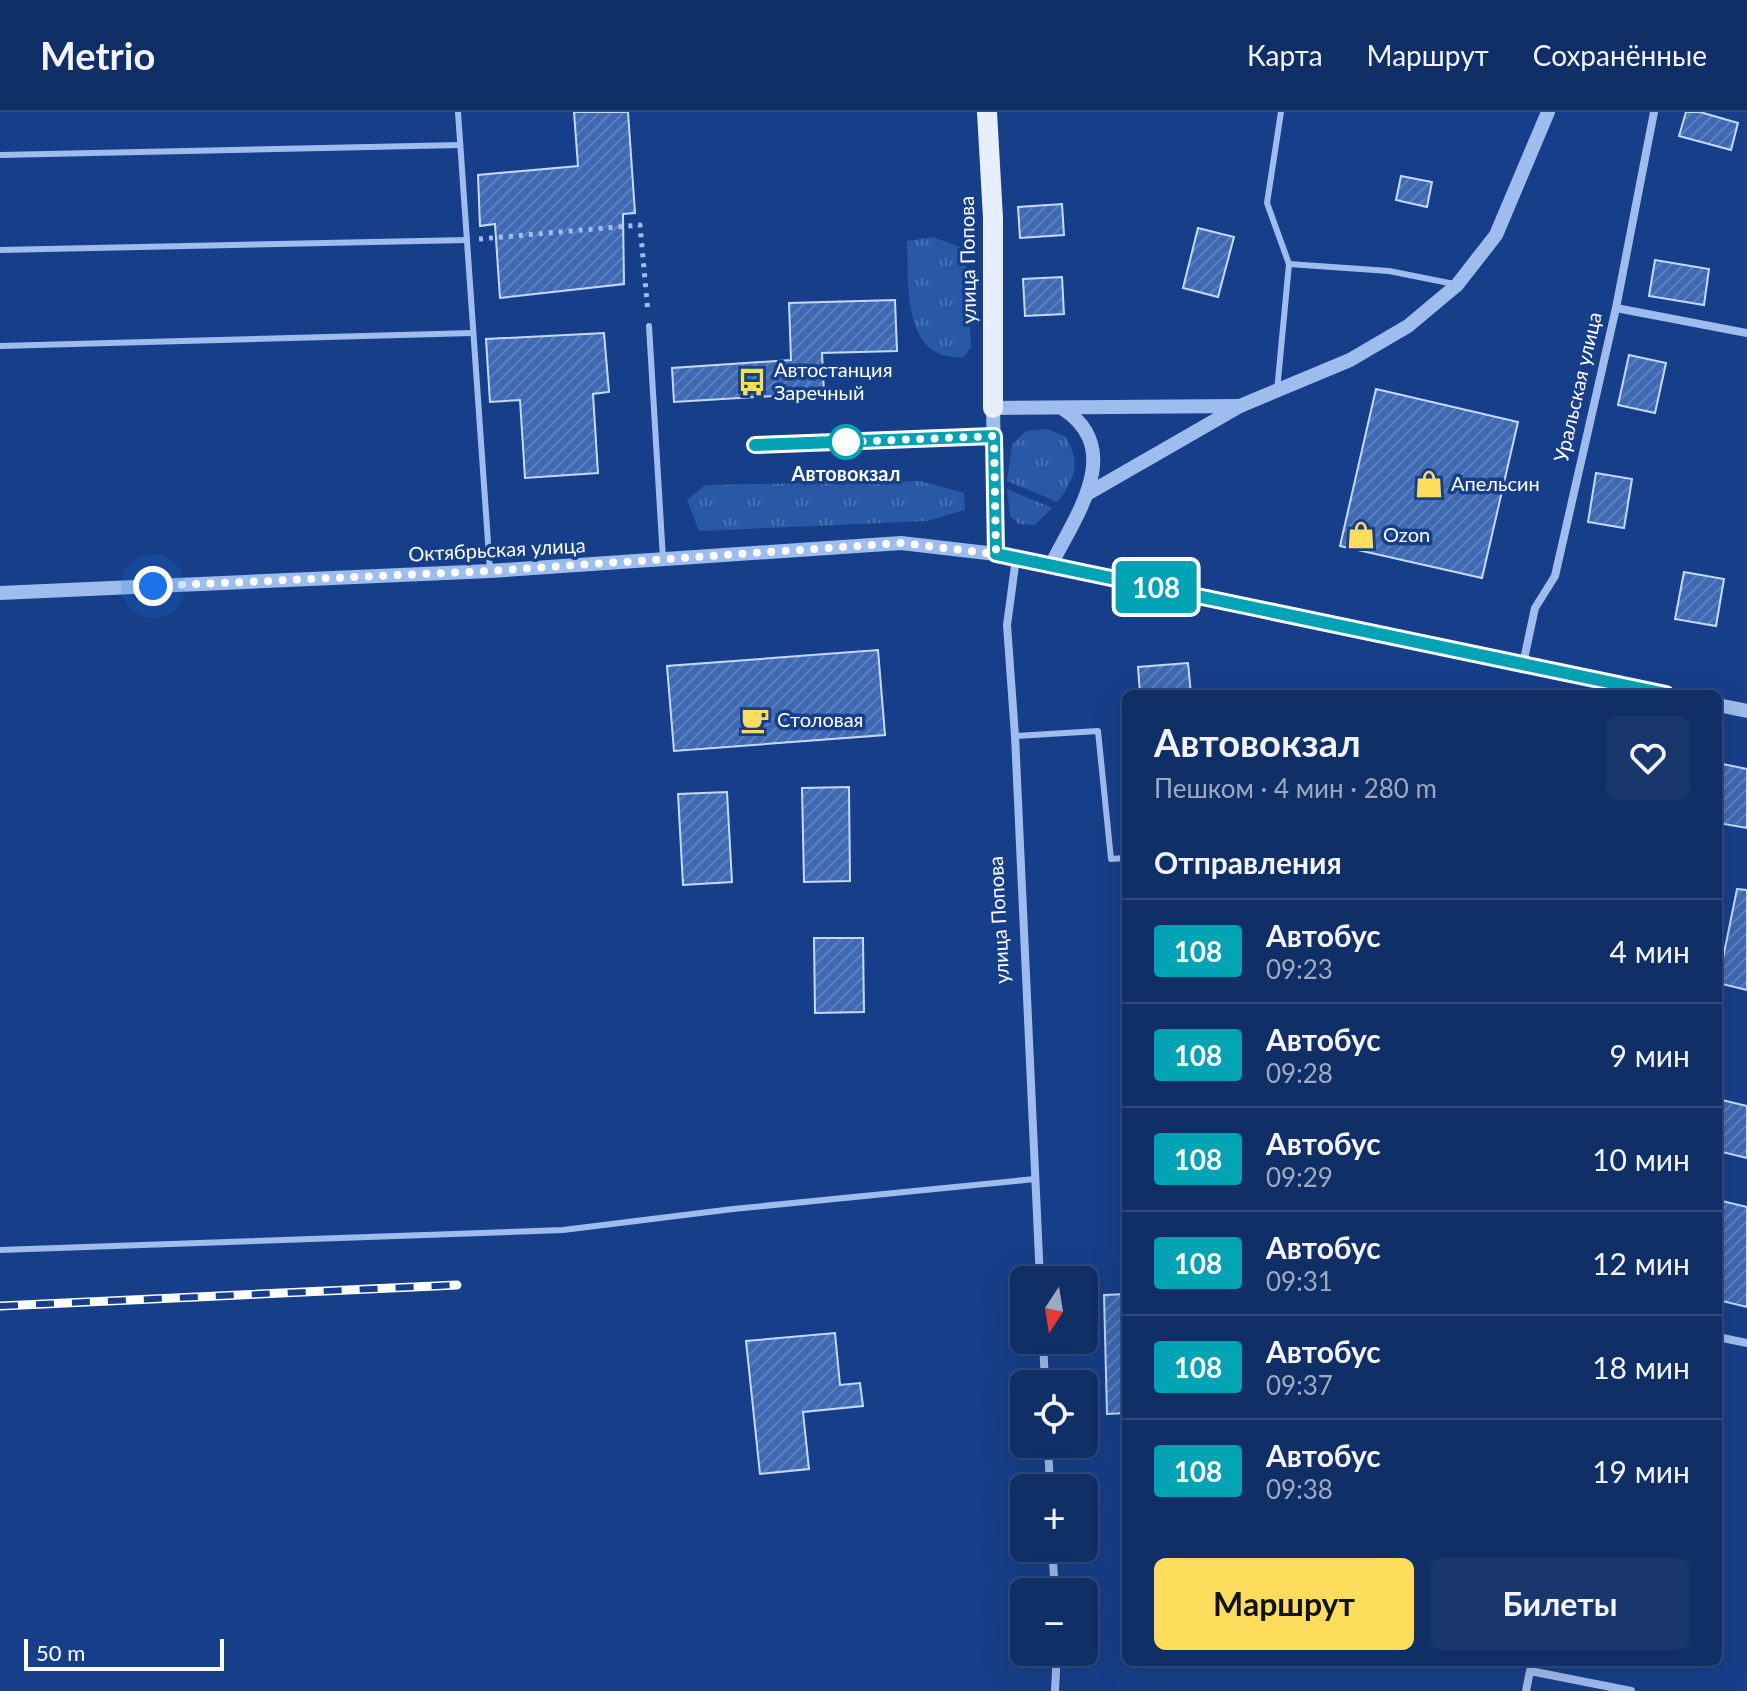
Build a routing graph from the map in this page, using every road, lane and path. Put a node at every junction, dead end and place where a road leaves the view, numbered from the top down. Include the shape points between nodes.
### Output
1 (458, 112) edge
2 (987, 112) edge
3 (1281, 112) edge
4 (1548, 112) edge
5 (1654, 112) edge
6 (460, 145) junction
7 (0, 155) edge
8 (467, 240) junction
9 (0, 250) edge
10 (1289, 264) junction
11 (1457, 285) junction
12 (1616, 308) junction
13 (649, 326) joint
14 (473, 333) junction
15 (1747, 333) edge
16 (0, 346) edge
17 (1277, 391) junction
18 (1240, 406) junction
19 (1061, 407) junction
20 (993, 408) junction
21 (994, 436) junction
22 (755, 445) dead end
23 (1087, 494) junction
24 (996, 554) junction
25 (1016, 558) junction
26 (663, 559) junction
27 (1051, 565) junction
28 (490, 571) junction
29 (0, 593) edge
30 (1523, 664) junction
31 (1647, 690) edge
32 (1722, 706) edge
33 (1747, 711) edge
34 (1015, 736) junction
35 (1122, 858) edge
36 (1035, 1179) junction
37 (0, 1250) edge
38 (1039, 1266) edge
39 (1722, 1338) edge
40 (1747, 1343) edge
41 (1057, 1666) edge
42 (1055, 1691) edge
43 (1526, 1691) edge
44 (1631, 1691) edge

1 - 6 lane
2 - 20 main road, улица Попова
3 - 10 lane via 1267,203
4 - 11 street via 1496,235
5 - 12 street, Уральская улица
6 - 7 lane
6 - 8 lane
8 - 9 lane
8 - 13 path via 640,225
8 - 14 lane
10 - 11 lane via 1389,271
10 - 17 lane
11 - 17 street via 1396,333 1350,360
12 - 15 street
12 - 30 street, Уральская улица via 1555,576 1535,608
13 - 26 lane
14 - 16 lane
14 - 28 lane
17 - 18 street
18 - 19 street
18 - 23 street
19 - 20 street
19 - 23 street via 1087,430 1094,449
20 - 21 street
21 - 22 lane
21 - 24 street
23 - 27 street
24 - 25 street, Октябрьская улица
24 - 26 street, Октябрьская улица via 901,543
25 - 27 street, Октябрьская улица
25 - 34 street, улица Попова via 1007,625
26 - 28 street, Октябрьская улица
27 - 30 street
28 - 29 street, Октябрьская улица
30 - 31 street
32 - 33 street
34 - 35 lane via 1098,731 1111,859
34 - 36 street, улица Попова
36 - 37 lane via 563,1230
36 - 38 street, улица Попова
39 - 40 street
41 - 42 street
43 - 44 street via 1530,1671

